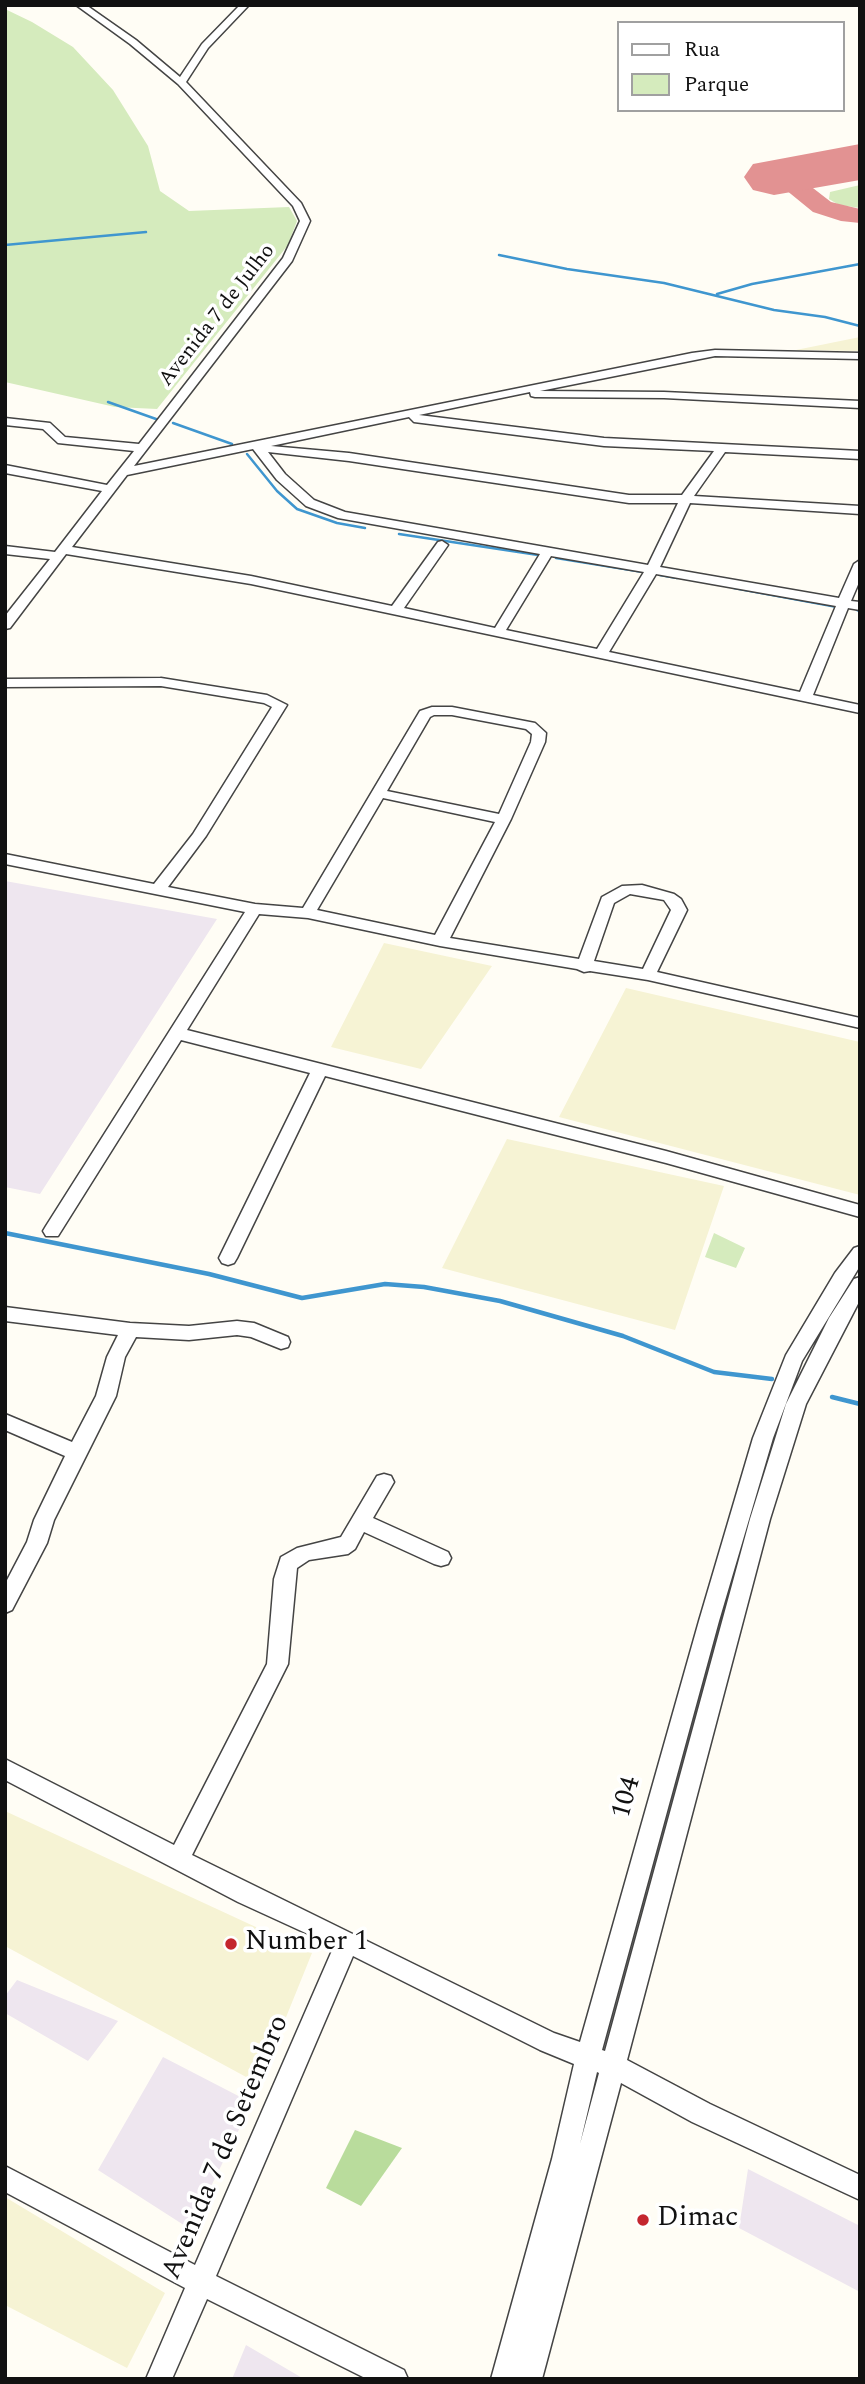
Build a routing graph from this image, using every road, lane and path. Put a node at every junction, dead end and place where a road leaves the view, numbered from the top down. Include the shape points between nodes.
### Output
1 (80, 5) edge
2 (245, 5) edge
3 (181, 82) junction
4 (860, 356) edge
5 (505, 394) junction
6 (860, 405) edge
7 (398, 416) junction
8 (5, 421) edge
9 (257, 447) junction
10 (142, 448) junction
11 (722, 448) junction
12 (860, 455) edge
13 (5, 469) edge
14 (124, 472) junction
15 (111, 489) junction
16 (686, 499) junction
17 (860, 510) edge
18 (442, 545) dead end
19 (5, 550) edge
20 (548, 550) junction
21 (62, 553) junction
22 (860, 564) edge
23 (653, 568) junction
24 (845, 603) junction
25 (860, 606) edge
26 (395, 611) junction
27 (5, 625) edge
28 (498, 633) junction
29 (601, 653) junction
30 (5, 683) edge
31 (804, 697) junction
32 (860, 709) edge
33 (379, 793) junction
34 (504, 819) junction
35 (5, 859) edge
36 (159, 888) junction
37 (256, 909) junction
38 (308, 913) junction
39 (440, 941) junction
40 (584, 967) junction
41 (649, 975) junction
42 (860, 1023) edge
43 (179, 1034) junction
44 (320, 1069) junction
45 (860, 1210) edge
46 (52, 1231) dead end
47 (860, 1253) edge
48 (228, 1258) dead end
49 (860, 1285) edge
50 (5, 1314) edge
51 (130, 1330) junction
52 (281, 1342) dead end
53 (792, 1390) junction
54 (5, 1422) edge
55 (76, 1452) junction
56 (384, 1482) dead end
57 (759, 1490) junction
58 (360, 1521) junction
59 (441, 1558) dead end
60 (5, 1604) edge
61 (5, 1769) edge
62 (179, 1858) junction
63 (348, 1941) junction
64 (588, 2057) junction
65 (613, 2066) junction
66 (5, 2178) edge
67 (860, 2188) edge
68 (202, 2283) junction
69 (159, 2379) edge
70 (394, 2379) edge
71 (504, 2379) edge
72 (529, 2379) edge

1 - 3 street
2 - 3 street via 205,46
3 - 10 street, Avenida 7 de Julho via 297,205 305,221 288,259
4 - 5 street via 706,354
5 - 6 street via 664,395
5 - 7 street
7 - 9 street
7 - 11 street via 553,438
8 - 10 street via 46,426 62,440
9 - 14 street
9 - 16 street via 604,496
9 - 20 street via 288,484 322,509
10 - 14 street, Avenida 7 de Julho
11 - 12 street
11 - 16 street
13 - 15 street
14 - 15 street, Avenida 7 de Julho
15 - 21 street, Avenida 7 de Julho
16 - 17 street
16 - 23 street
18 - 26 street
19 - 21 street
20 - 23 street
20 - 28 street
21 - 26 street via 251,580
21 - 27 street, Avenida 7 de Julho
22 - 24 street
23 - 24 street
23 - 29 street
24 - 25 street
24 - 31 street
26 - 28 street
28 - 29 street
29 - 31 street
30 - 36 street via 161,682 280,705 199,835
31 - 32 street
33 - 34 street
33 - 34 street via 425,714 440,710 523,724 540,736
33 - 38 street
34 - 39 street
35 - 36 street
36 - 37 street
37 - 38 street
37 - 43 street
38 - 39 street
39 - 40 street
40 - 41 street
40 - 41 street via 607,900 627,889 642,890 669,897 680,910
41 - 42 street
43 - 44 street
43 - 46 street
44 - 45 street
44 - 48 street
47 - 53 street via 810,1329
49 - 53 street
50 - 51 street
51 - 52 street via 189,1333 226,1327 254,1330
51 - 55 street via 116,1357 106,1396
53 - 57 street
54 - 55 street
55 - 60 street
56 - 58 street
57 - 64 street, 104
57 - 65 street
58 - 59 street
58 - 62 street via 341,1548 309,1552 288,1563 277,1664
61 - 62 street
62 - 63 street
63 - 64 street via 548,2042
63 - 68 street, Avenida 7 de Setembro
64 - 65 street
64 - 71 street, 104
65 - 67 street
65 - 72 street
66 - 68 street
68 - 69 street, Avenida 7 de Setembro
68 - 70 street

